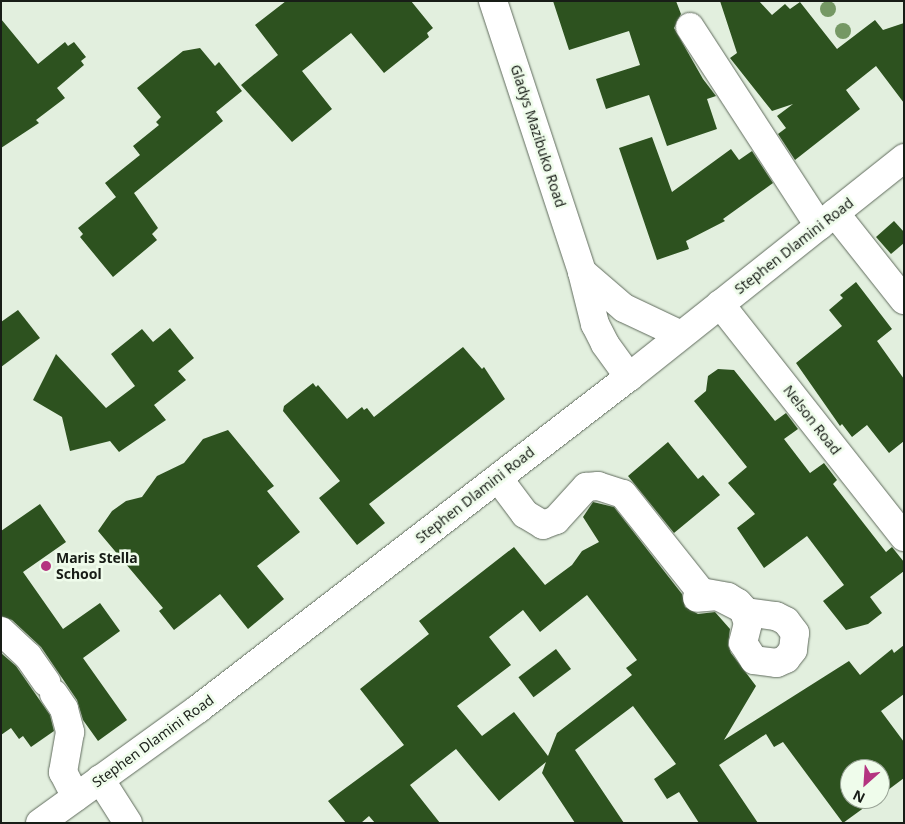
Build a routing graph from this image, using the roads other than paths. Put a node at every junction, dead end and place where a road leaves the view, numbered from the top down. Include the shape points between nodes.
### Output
1 (493, 1) edge
2 (690, 27) dead end
3 (904, 158) edge
4 (827, 220) junction
5 (582, 272) junction
6 (904, 300) edge
7 (720, 304) junction
8 (681, 335) junction
9 (629, 377) junction
10 (498, 478) junction
11 (904, 537) edge
12 (697, 598) dead end
13 (1, 631) edge
14 (100, 779) junction
15 (76, 797) junction
16 (40, 823) edge
17 (128, 823) edge

1 - 5 street, Gladys Mazibuko Road
2 - 4 street
3 - 4 street, Stephen Dlamini Road
4 - 6 street
4 - 7 street, Stephen Dlamini Road
5 - 8 street via 624,308
5 - 9 street, Gladys Mazibuko Road via 598,330
7 - 8 street, Stephen Dlamini Road
7 - 11 street, Nelson Road
8 - 9 street, Stephen Dlamini Road
9 - 10 street, Stephen Dlamini Road
10 - 12 street via 525,514 542,525 556,520 586,488 598,486 623,494 702,592 728,597 738,603 746,612 776,616 786,621 795,633 793,650 786,659 777,663 754,660 743,644 748,623 743,609 718,596
10 - 14 street, Stephen Dlamini Road via 198,709
13 - 15 street via 28,656 64,709 70,732 63,772
14 - 15 street, Stephen Dlamini Road
14 - 17 street
15 - 16 street, Stephen Dlamini Road

